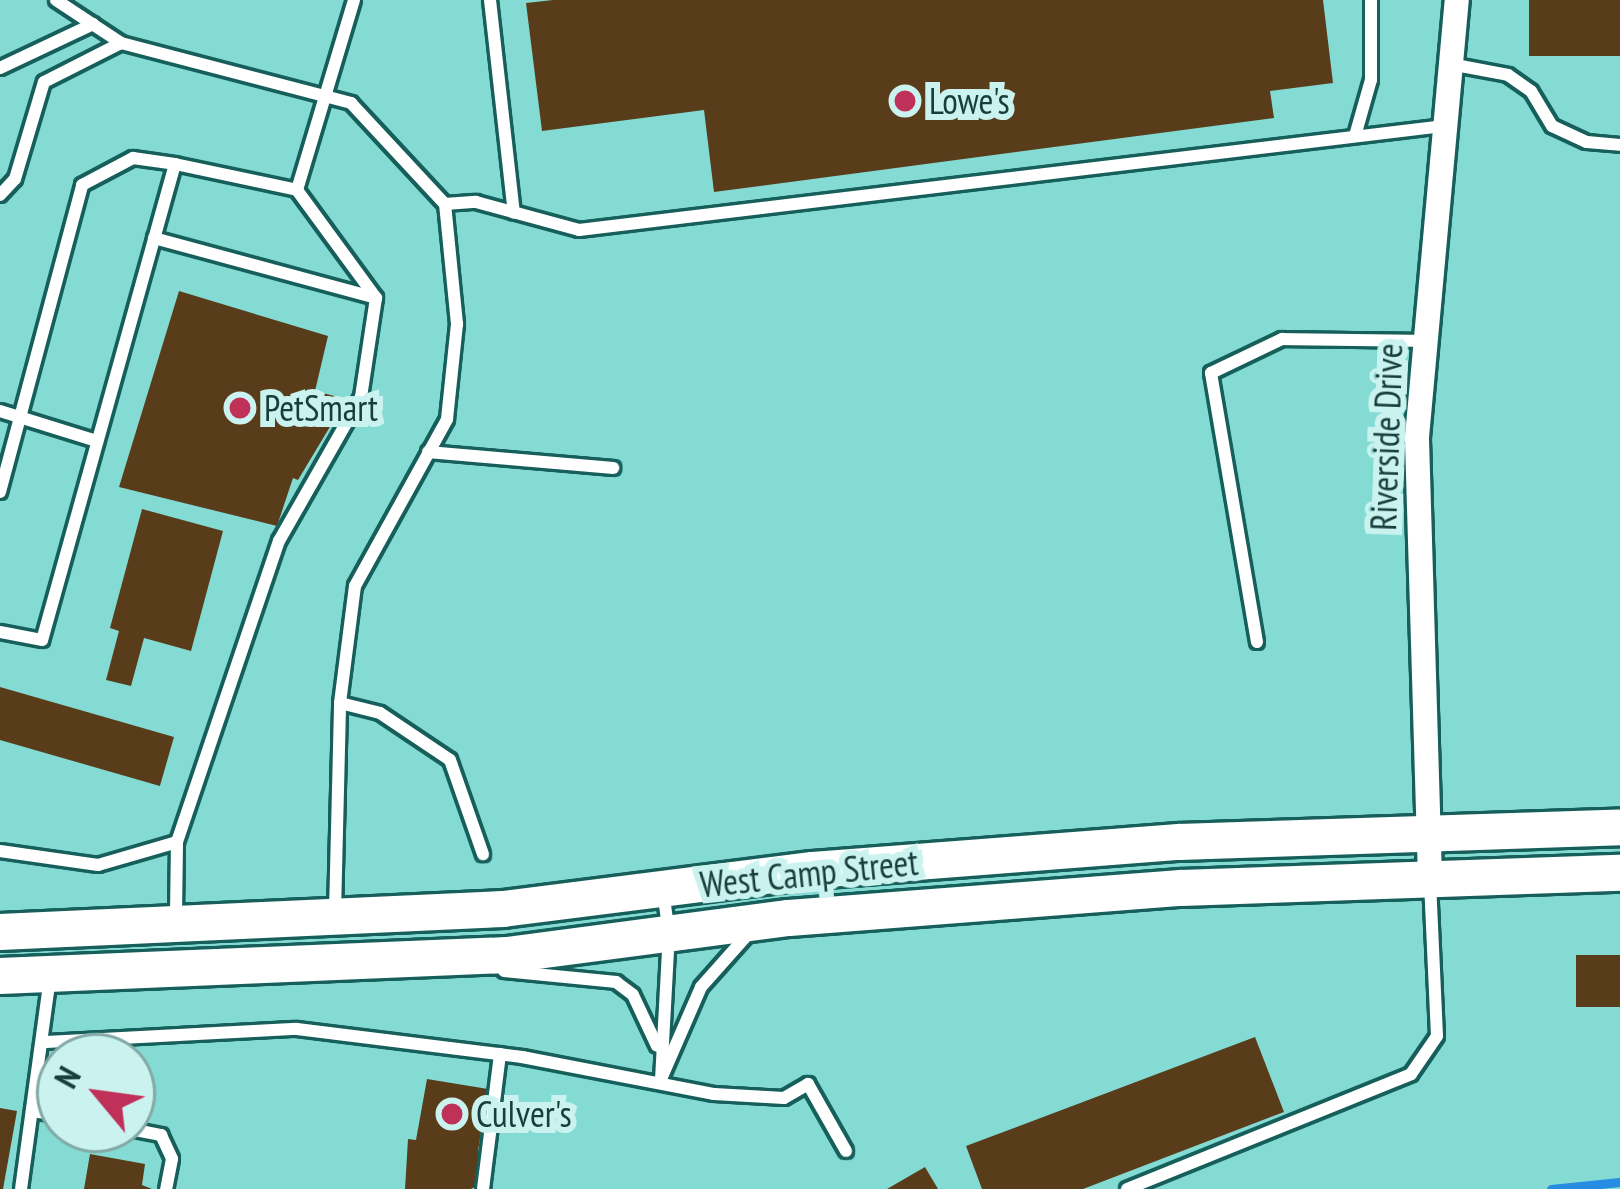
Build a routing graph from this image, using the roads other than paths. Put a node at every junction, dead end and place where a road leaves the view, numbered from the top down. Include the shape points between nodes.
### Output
1 (56, 0) edge
2 (353, 0) edge
3 (490, 0) edge
4 (1371, 0) edge
5 (1457, 0) edge
6 (93, 24) junction
7 (121, 43) junction
8 (1450, 64) junction
9 (0, 68) edge
10 (328, 97) junction
11 (1442, 126) junction
12 (1355, 136) junction
13 (1620, 145) edge
14 (175, 164) junction
15 (297, 190) junction
16 (0, 195) edge
17 (446, 204) junction
18 (514, 213) junction
19 (154, 238) junction
20 (376, 298) junction
21 (1425, 341) junction
22 (0, 411) edge
23 (20, 418) junction
24 (97, 440) junction
25 (428, 452) junction
26 (613, 468) dead end
27 (0, 492) edge
28 (0, 632) edge
29 (1257, 642) dead end
30 (340, 704) junction
31 (1620, 827) edge
32 (1429, 832) junction
33 (177, 842) junction
34 (0, 851) edge
35 (483, 854) dead end
36 (1620, 873) edge
37 (1430, 878) junction
38 (663, 890) junction
39 (335, 919) junction
40 (758, 923) junction
41 (176, 925) junction
42 (0, 932) edge
43 (669, 934) junction
44 (433, 959) junction
45 (50, 974) junction
46 (0, 976) edge
47 (47, 1033) edge
48 (156, 1036) edge
49 (657, 1046) junction
50 (500, 1054) junction
51 (661, 1080) junction
52 (36, 1100) edge
53 (34, 1111) joint
54 (156, 1134) edge
55 (846, 1151) dead end
56 (21, 1189) edge
57 (166, 1189) edge
58 (483, 1189) edge
59 (1126, 1189) edge

1 - 6 lane
2 - 10 lane
3 - 18 lane
4 - 12 lane via 1371,80
5 - 8 street, Riverside Drive
6 - 7 lane
6 - 9 lane
7 - 10 lane
7 - 16 lane via 44,82 15,179
8 - 11 street, Riverside Drive
8 - 13 lane via 1508,74 1532,91 1552,126
10 - 15 lane
10 - 17 lane via 351,103
11 - 12 lane
11 - 21 street, Riverside Drive
12 - 18 lane via 579,230
14 - 15 lane
14 - 19 lane
14 - 23 lane via 133,158 82,185
15 - 20 lane
17 - 18 lane
17 - 25 lane via 457,324 447,419
19 - 20 lane
19 - 24 lane
20 - 33 lane via 361,398 279,541
21 - 29 lane via 1282,339 1211,373
21 - 32 street, Riverside Drive via 1417,530
22 - 23 lane
23 - 24 lane
23 - 27 lane
24 - 28 lane via 42,640
25 - 26 lane
25 - 30 lane via 355,586
30 - 35 lane via 380,713 450,760
30 - 39 lane
31 - 32 main road, West Camp Street
32 - 37 street, Riverside Drive
32 - 38 main road, West Camp Street via 1038,852
33 - 34 lane via 98,866
33 - 41 lane
36 - 37 main road, West Camp Street
37 - 40 main road, West Camp Street via 1165,889
37 - 59 lane via 1437,1036 1411,1074
38 - 39 main road, West Camp Street
38 - 43 lane
39 - 41 main road, West Camp Street
40 - 43 main road, West Camp Street
40 - 51 lane via 701,986
41 - 42 main road, West Camp Street
43 - 44 main road, West Camp Street
43 - 49 lane
44 - 45 main road, West Camp Street
44 - 49 lane via 459,971 616,982 633,995
45 - 46 main road, West Camp Street
45 - 47 lane
48 - 50 lane via 297,1029
49 - 51 lane
50 - 51 lane
50 - 58 lane
51 - 55 lane via 714,1094 784,1098 808,1084
52 - 53 lane
53 - 56 lane
54 - 57 lane via 172,1159

